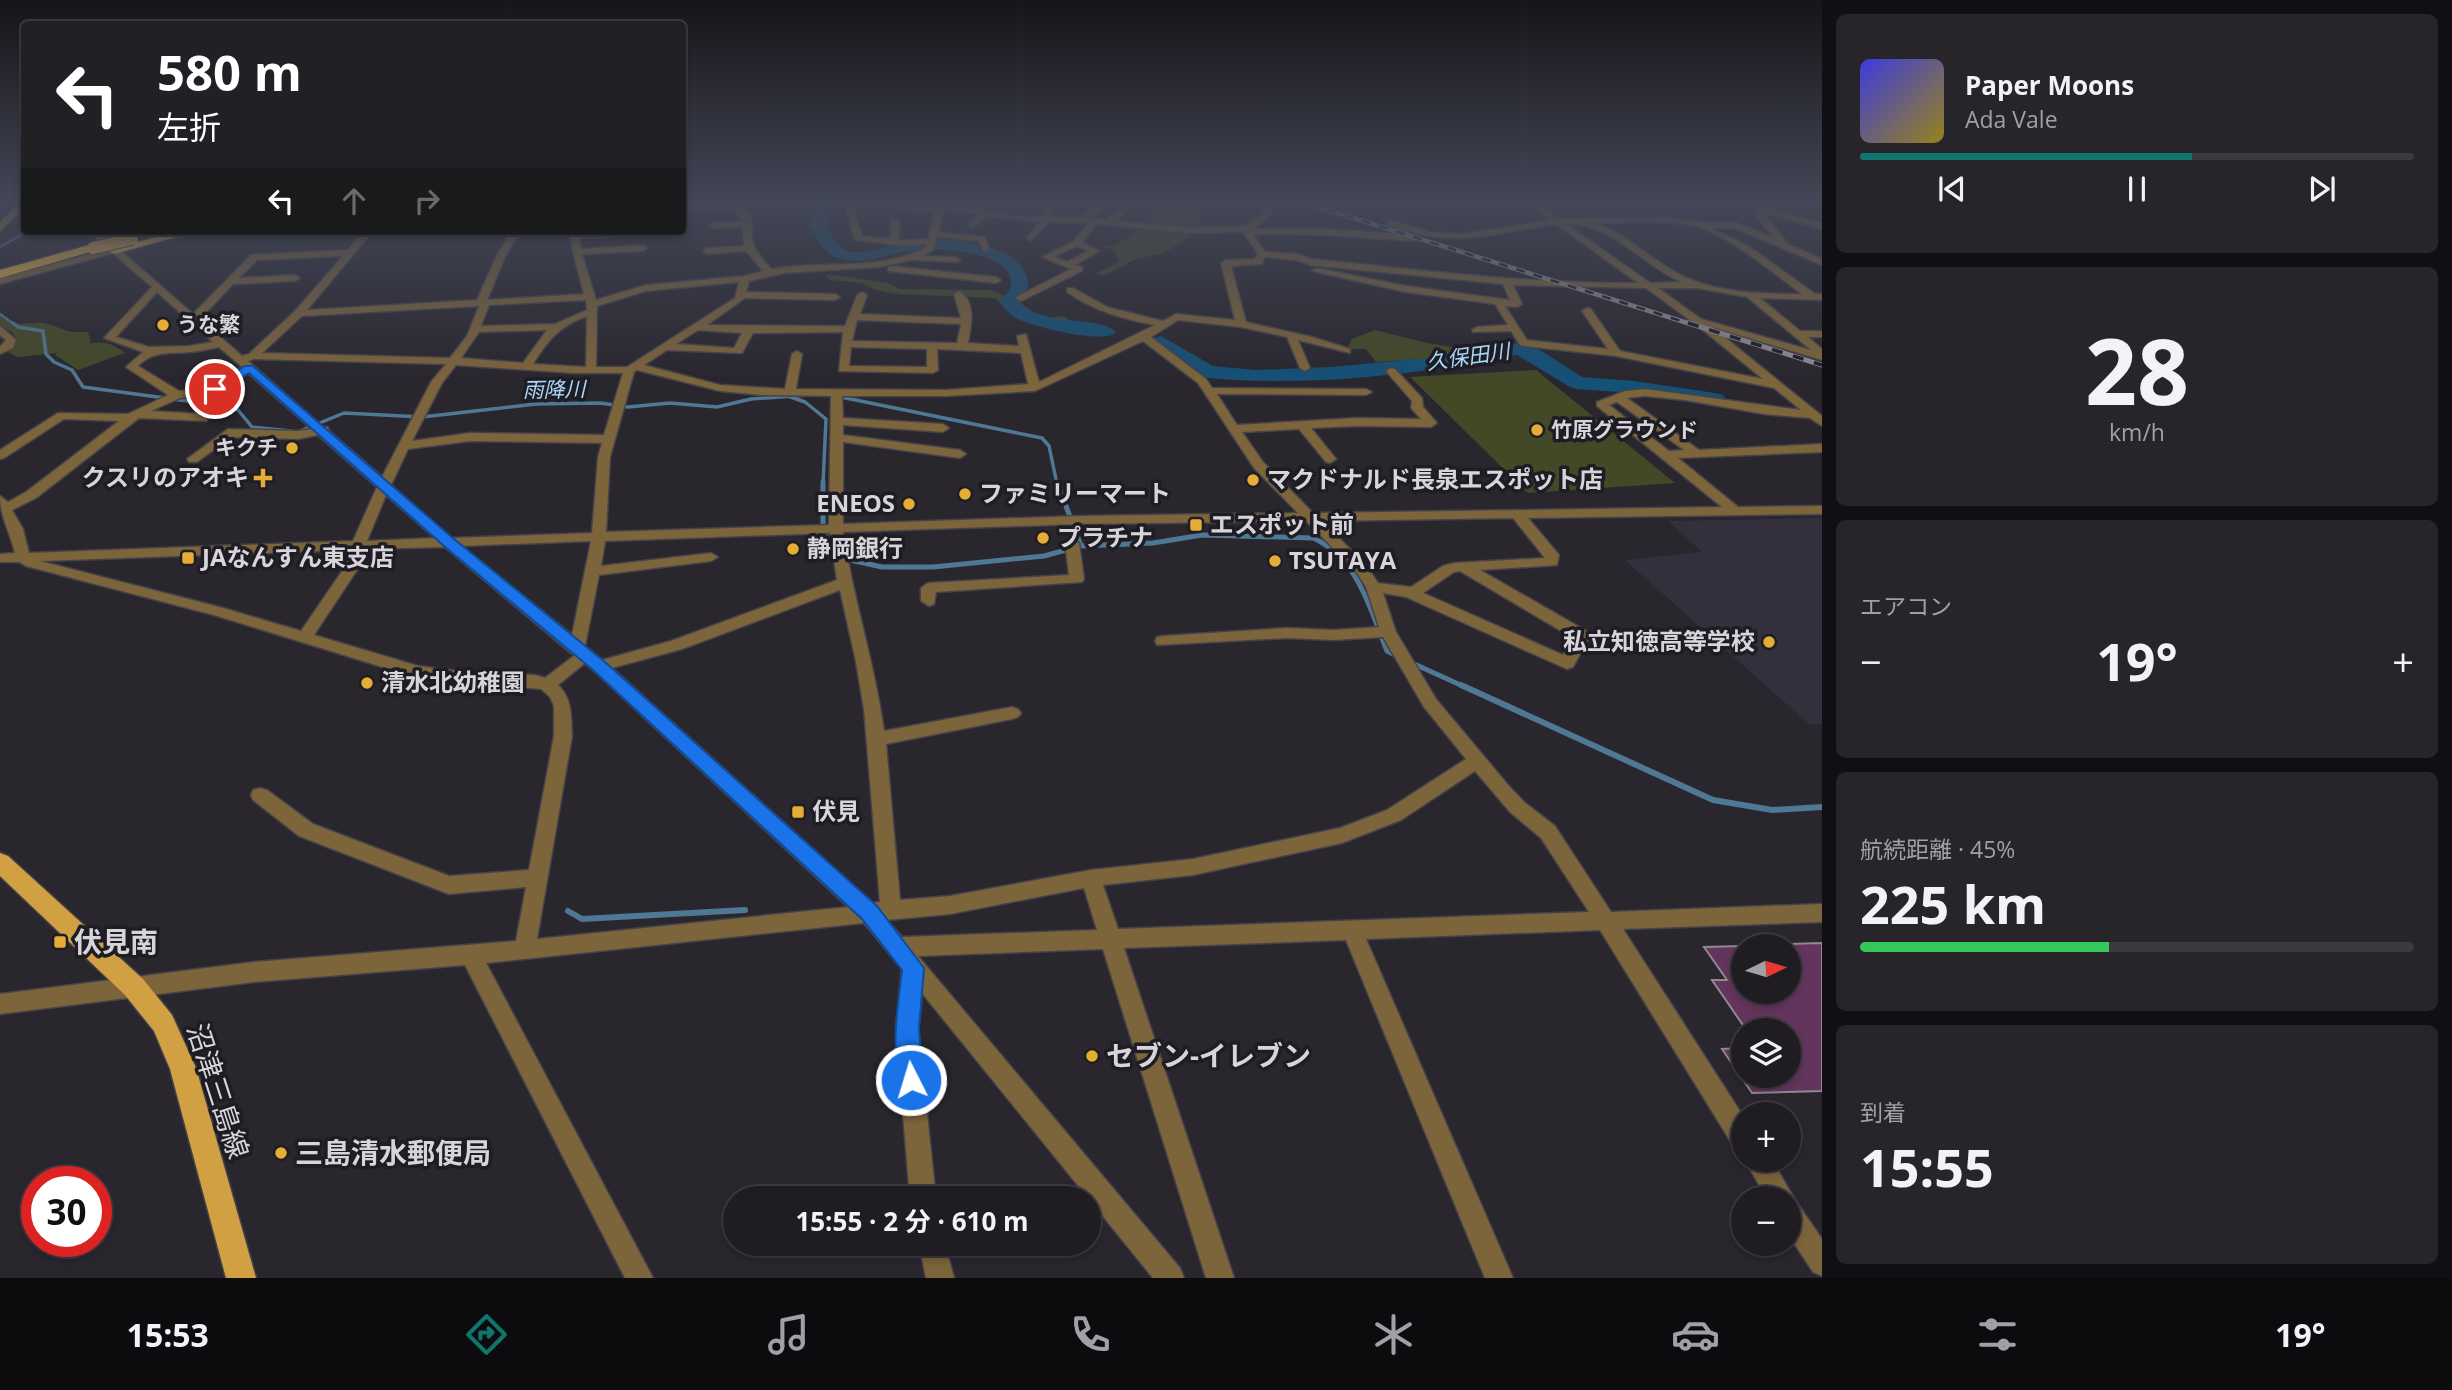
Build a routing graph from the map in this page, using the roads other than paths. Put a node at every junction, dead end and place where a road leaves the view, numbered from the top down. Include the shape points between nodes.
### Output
1 (25, 259) edge
2 (40, 259) edge
3 (62, 259) edge
4 (134, 259) edge
5 (252, 259) edge
6 (345, 259) edge
7 (499, 259) edge
8 (579, 259) edge
9 (757, 259) edge
10 (911, 259) edge
11 (927, 259) edge
12 (1050, 259) edge
13 (1080, 259) edge
14 (1260, 259) edge
15 (1300, 259) edge
16 (1302, 259) edge
17 (1607, 259) edge
18 (1648, 259) edge
19 (1761, 259) edge
20 (955, 260) dead end
21 (1067, 265) junction
22 (0, 266) edge
23 (878, 266) junction
24 (688, 269) dead end
25 (768, 271) junction
26 (0, 274) edge
27 (295, 278) dead end
28 (744, 279) junction
29 (996, 280) dead end
30 (0, 281) edge
31 (231, 281) junction
32 (1507, 282) junction
33 (691, 284) junction
34 (1642, 285) junction
35 (1696, 285) junction
36 (158, 287) junction
37 (1070, 290) dead end
38 (1748, 292) junction
39 (959, 294) dead end
40 (742, 295) junction
41 (862, 295) dead end
42 (835, 297) dead end
43 (1021, 298) dead end
44 (1818, 298) edge
45 (483, 302) junction
46 (1498, 302) junction
47 (590, 304) junction
48 (1587, 311) dead end
49 (299, 313) junction
50 (853, 317) junction
51 (1691, 317) junction
52 (194, 319) junction
53 (968, 321) junction
54 (1164, 324) junction
55 (1241, 324) junction
56 (695, 327) junction
57 (1514, 328) junction
58 (849, 329) junction
59 (0, 330) edge
60 (749, 330) junction
61 (1477, 330) dead end
62 (550, 331) junction
63 (473, 333) junction
64 (1797, 334) junction
65 (1822, 334) edge
66 (1291, 335) junction
67 (1022, 336) dead end
68 (1144, 337) junction
69 (223, 344) junction
70 (846, 344) junction
71 (932, 345) junction
72 (962, 345) junction
73 (667, 347) junction
74 (156, 350) junction
75 (1025, 350) junction
76 (0, 351) edge
77 (1346, 351) dead end
78 (1616, 353) junction
79 (797, 354) dead end
80 (1822, 355) edge
81 (456, 361) junction
82 (249, 365) junction
83 (526, 367) junction
84 (633, 368) junction
85 (1304, 368) dead end
86 (591, 369) junction
87 (275, 370) dead end
88 (1391, 371) dead end
89 (968, 376) dead end
90 (1776, 385) junction
91 (1035, 388) junction
92 (836, 391) junction
93 (1207, 391) junction
94 (967, 392) junction
95 (1366, 392) dead end
96 (790, 393) junction
97 (178, 394) junction
98 (1618, 397) junction
99 (132, 416) junction
100 (203, 418) dead end
101 (1817, 418) edge
102 (838, 421) junction
103 (1304, 427) junction
104 (943, 428) dead end
105 (1232, 429) junction
106 (324, 430) junction
107 (837, 438) junction
108 (608, 439) junction
109 (403, 446) junction
110 (1822, 448) edge
111 (1695, 453) junction
112 (960, 454) dead end
113 (0, 455) edge
114 (1666, 455) junction
115 (193, 459) dead end
116 (1330, 459) dead end
117 (385, 484) junction
118 (3, 504) edge
119 (1822, 510) edge
120 (1735, 511) junction
121 (1517, 514) junction
122 (1311, 516) junction
123 (836, 529) junction
124 (598, 537) junction
125 (449, 542) junction
126 (1072, 542) dead end
127 (358, 546) junction
128 (711, 557) dead end
129 (0, 558) edge
130 (23, 558) junction
131 (1462, 565) junction
132 (593, 571) junction
133 (845, 583) junction
134 (1373, 587) junction
135 (1408, 592) junction
136 (929, 601) dead end
137 (1388, 632) junction
138 (304, 637) junction
139 (1163, 640) dead end
140 (587, 657) junction
141 (547, 685) junction
142 (1012, 713) dead end
143 (875, 739) junction
144 (1478, 760) junction
145 (260, 795) dead end
146 (0, 862) edge
147 (538, 878) junction
148 (1091, 878) junction
149 (891, 909) junction
150 (869, 913) junction
151 (1822, 914) edge
152 (1606, 920) junction
153 (1352, 930) junction
154 (1111, 941) junction
155 (525, 947) junction
156 (897, 947) junction
157 (471, 955) junction
158 (913, 968) junction
159 (134, 987) junction
160 (0, 1004) edge
161 (1731, 1119) edge
162 (922, 1186) edge
163 (1801, 1230) edge
164 (935, 1256) edge
165 (1822, 1263) edge
166 (241, 1278) edge
167 (639, 1278) edge
168 (940, 1278) edge
169 (1170, 1278) edge
170 (1220, 1278) edge
171 (1499, 1278) edge

1 - 22 highway
2 - 26 highway
3 - 30 street
4 - 36 street
5 - 31 street
6 - 49 street
7 - 45 street
8 - 47 street
9 - 25 street
10 - 23 street
11 - 20 street
12 - 21 street
13 - 21 street
14 - 55 street via 1226,263
15 - 46 street via 1313,271
16 - 32 street
17 - 34 street
18 - 35 street
19 - 44 street
21 - 43 street via 1079,269
23 - 25 street
23 - 29 street
24 - 33 street
25 - 28 street
27 - 31 street
28 - 33 street
28 - 40 street
31 - 52 street
32 - 34 street
32 - 46 street via 1517,304
33 - 47 street via 639,289
34 - 35 street
34 - 51 street
35 - 38 street
36 - 52 street
36 - 74 street via 109,338
37 - 54 street via 1088,304 1117,315
38 - 44 street
38 - 64 street
39 - 53 street via 967,306
40 - 42 street
40 - 56 street
41 - 50 street
45 - 47 street
45 - 49 street
45 - 63 street
46 - 57 street
47 - 62 street
47 - 86 street
48 - 78 street
49 - 82 street
50 - 53 street
50 - 58 street
51 - 80 street
51 - 90 street
52 - 69 street
53 - 72 street
54 - 55 street via 1176,317
54 - 68 street
55 - 66 street
56 - 60 street
56 - 73 street
57 - 61 street
57 - 78 street via 1524,343
58 - 60 street
58 - 70 street
59 - 76 street via 11,340
60 - 73 street via 738,351
62 - 63 street
62 - 83 street
63 - 81 street
64 - 65 street
64 - 80 street
66 - 77 street
66 - 85 street
67 - 75 street
68 - 91 street
68 - 93 street via 1202,381
69 - 74 street
69 - 82 street
70 - 71 street
70 - 71 street via 843,369 933,370
71 - 72 street
72 - 75 street
73 - 84 street
74 - 97 street via 131,367 158,387
75 - 91 street
78 - 90 street
79 - 96 street
81 - 82 street
81 - 83 street
81 - 109 street via 437,382
82 - 87 street
82 - 97 street via 208,393
82 - 106 street
83 - 86 street
84 - 86 street
84 - 96 street via 720,388
84 - 108 street
88 - 103 street via 1418,400 1416,408 1430,423
89 - 94 street
90 - 101 street
91 - 94 street
92 - 94 street
92 - 96 street
92 - 102 street
93 - 95 street
93 - 105 street
97 - 99 street
98 - 101 street via 1653,393
98 - 111 street
98 - 114 street via 1601,404
99 - 100 street
99 - 113 street via 62,415
99 - 118 street via 31,495
102 - 104 street
102 - 107 street
103 - 105 street
103 - 116 street
105 - 122 street via 1258,465
106 - 115 street via 298,435 228,433
106 - 117 street
107 - 112 street via 929,445
107 - 123 street
108 - 109 street via 470,437
108 - 124 street via 601,473
109 - 117 street
110 - 111 street
111 - 114 street
114 - 120 street
117 - 125 street
117 - 127 street
118 - 130 street via 16,529
119 - 120 street
120 - 121 street
121 - 122 street
121 - 131 street via 1552,555 1552,562
122 - 123 street
122 - 134 street
123 - 124 street
123 - 133 street
124 - 125 street
124 - 132 street
125 - 127 street
125 - 140 street
126 - 136 street via 1077,579 928,588
127 - 130 street
127 - 138 street via 354,564
128 - 132 street
129 - 130 street
130 - 138 street via 31,564
131 - 135 street
131 - 135 street via 1582,636 1567,663
132 - 140 street
133 - 140 street via 676,645
133 - 143 street via 868,679
134 - 135 street
134 - 137 street
137 - 139 street
137 - 144 street via 1430,703
138 - 141 street via 418,672 518,678
140 - 141 street
140 - 150 street
141 - 147 street via 562,706 563,736
142 - 143 street
143 - 149 street
144 - 148 street via 1394,816 1342,835 1193,867
144 - 152 street via 1517,807 1548,832
145 - 147 street via 306,830 449,885
146 - 159 main road, 沼津三島線
147 - 155 street
148 - 149 street via 990,899
148 - 154 street
149 - 150 street
150 - 155 street
150 - 156 street
151 - 152 street
152 - 153 street
152 - 161 street
153 - 154 street
153 - 171 street
154 - 156 street
154 - 170 street
155 - 157 street
156 - 158 street
157 - 159 street via 254,972
157 - 167 street
158 - 162 street via 907,1029
158 - 169 street
159 - 160 street
159 - 166 main road, 沼津三島線 via 163,1023 183,1068
163 - 165 street
164 - 168 street

